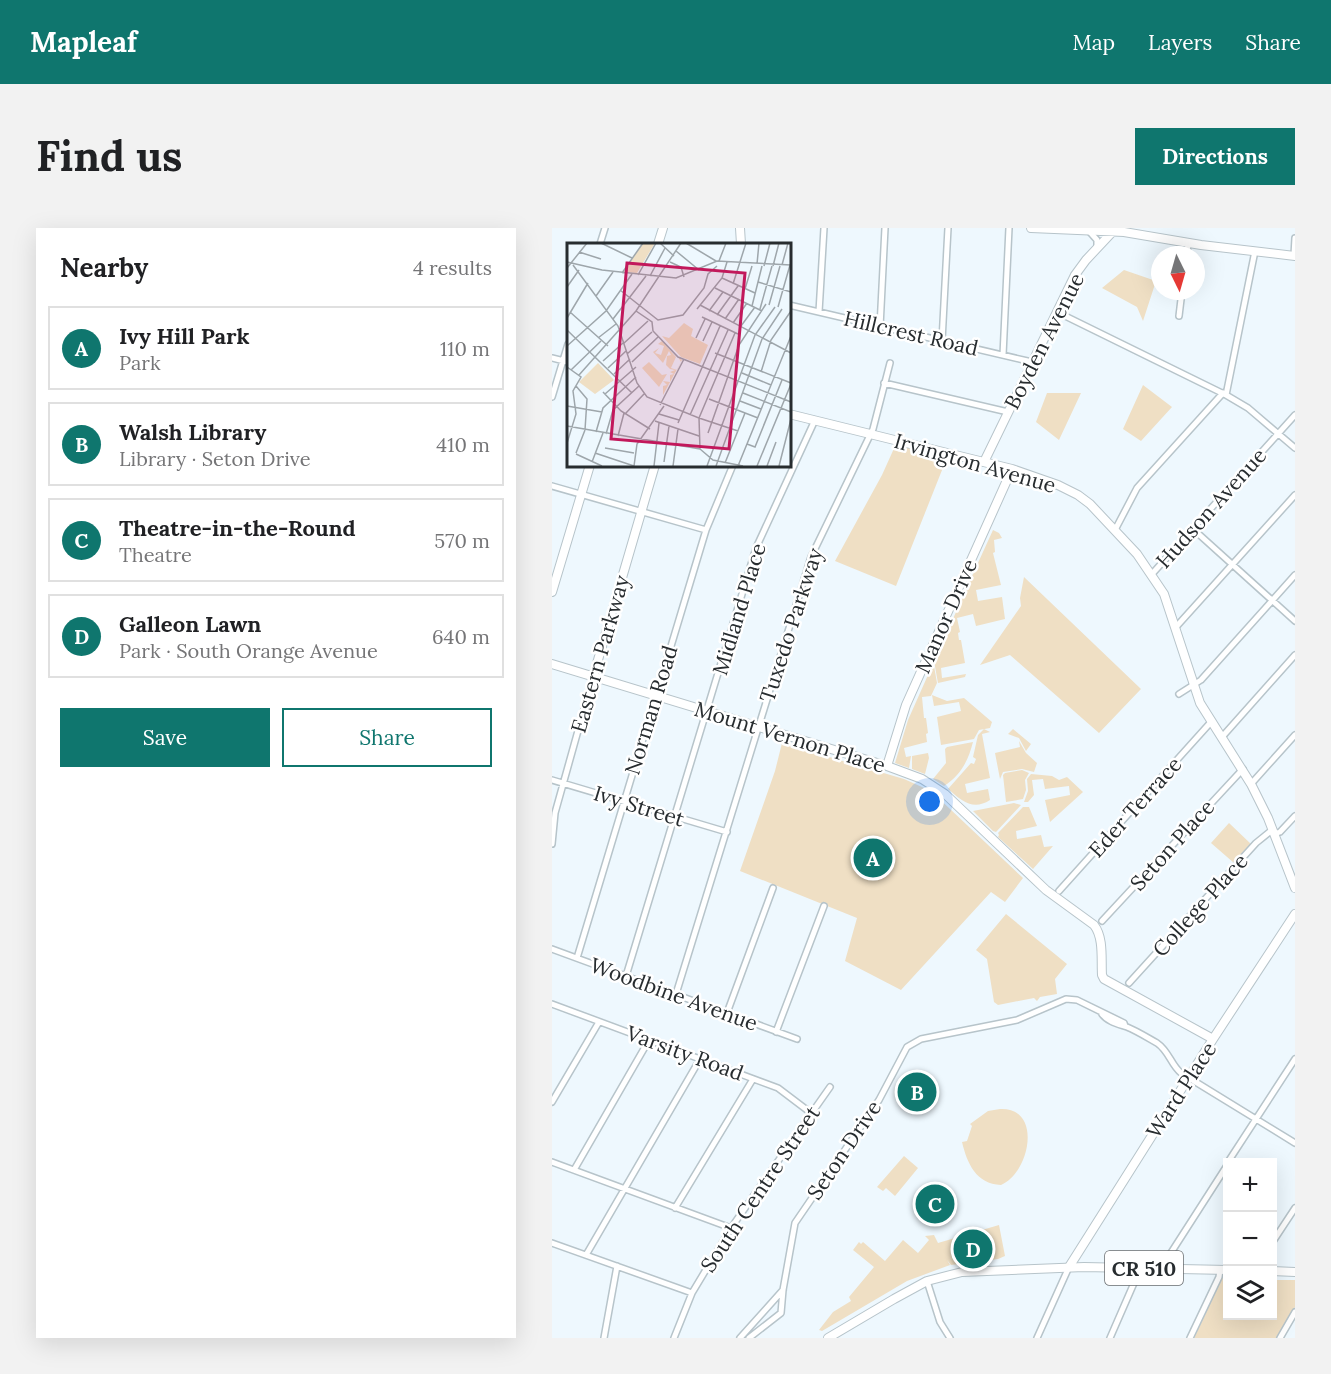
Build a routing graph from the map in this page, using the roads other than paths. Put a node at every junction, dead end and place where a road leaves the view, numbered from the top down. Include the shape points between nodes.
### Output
1 (606, 228) edge
2 (663, 228) edge
3 (740, 228) edge
4 (824, 228) edge
5 (885, 228) edge
6 (948, 228) edge
7 (1010, 228) edge
8 (1031, 228) edge
9 (1114, 230) edge
10 (1089, 231) junction
11 (1132, 231) edge
12 (1295, 238) edge
13 (600, 243) edge
14 (658, 243) edge
15 (741, 243) edge
16 (1188, 243) junction
17 (1188, 246) edge
18 (1097, 248) junction
19 (1255, 251) junction
20 (1294, 256) edge
21 (1181, 300) edge
22 (790, 305) edge
23 (819, 312) junction
24 (1057, 312) junction
25 (1179, 316) dead end
26 (880, 327) junction
27 (942, 341) junction
28 (1003, 355) junction
29 (552, 358) edge
30 (566, 362) edge
31 (1032, 362) junction
32 (890, 363) dead end
33 (884, 383) junction
34 (1224, 394) junction
35 (552, 397) edge
36 (1008, 412) junction
37 (790, 414) edge
38 (1295, 416) edge
39 (815, 420) junction
40 (870, 434) junction
41 (1278, 434) junction
42 (1295, 448) edge
43 (984, 462) junction
44 (590, 466) edge
45 (655, 466) edge
46 (733, 466) edge
47 (1012, 469) junction
48 (552, 486) edge
49 (581, 495) junction
50 (1295, 495) edge
51 (641, 512) junction
52 (1193, 529) junction
53 (706, 530) junction
54 (1115, 530) junction
55 (1232, 564) junction
56 (1152, 574) junction
57 (1295, 575) edge
58 (552, 592) edge
59 (1272, 601) junction
60 (1295, 621) edge
61 (1176, 627) junction
62 (1295, 655) edge
63 (552, 664) edge
64 (593, 676) junction
65 (1194, 686) junction
66 (1179, 694) dead end
67 (655, 695) junction
68 (708, 711) junction
69 (1211, 722) junction
70 (759, 727) junction
71 (1295, 735) edge
72 (1222, 737) junction
73 (887, 766) junction
74 (1243, 769) junction
75 (552, 780) edge
76 (563, 783) junction
77 (1251, 784) junction
78 (624, 801) junction
79 (675, 816) junction
80 (1295, 816) edge
81 (726, 832) junction
82 (1273, 832) junction
83 (552, 844) edge
84 (773, 888) dead end
85 (1295, 888) edge
86 (1059, 891) dead end
87 (824, 906) dead end
88 (1295, 914) edge
89 (1102, 921) dead end
90 (552, 949) edge
91 (577, 958) junction
92 (626, 975) junction
93 (1130, 984) dead end
94 (676, 994) junction
95 (552, 1004) edge
96 (727, 1013) junction
97 (599, 1022) junction
98 (776, 1032) junction
99 (797, 1039) dead end
100 (1213, 1039) junction
101 (649, 1040) junction
102 (700, 1059) junction
103 (1295, 1059) edge
104 (1189, 1077) junction
105 (753, 1079) junction
106 (830, 1087) dead end
107 (552, 1102) edge
108 (811, 1113) junction
109 (1256, 1119) junction
110 (1295, 1143) edge
111 (1231, 1158) edge
112 (552, 1162) edge
113 (574, 1170) junction
114 (1223, 1171) edge
115 (624, 1189) junction
116 (675, 1208) junction
117 (1295, 1208) edge
118 (731, 1228) junction
119 (1277, 1235) edge
120 (552, 1243) edge
121 (586, 1255) junction
122 (617, 1266) junction
123 (1069, 1267) junction
124 (1141, 1268) junction
125 (1166, 1269) junction
126 (1223, 1270) edge
127 (1223, 1271) edge
128 (1277, 1271) edge
129 (1295, 1272) edge
130 (927, 1281) junction
131 (783, 1290) junction
132 (692, 1293) junction
133 (1295, 1312) edge
134 (842, 1334) edge
135 (604, 1338) edge
136 (674, 1338) edge
137 (740, 1338) edge
138 (748, 1338) edge
139 (828, 1338) edge
140 (950, 1338) edge
141 (1037, 1338) edge
142 (1110, 1338) edge
143 (1190, 1338) edge
144 (1280, 1338) edge

1 - 13 street
2 - 14 street
3 - 15 street
4 - 23 street
5 - 26 street
6 - 27 street
7 - 28 street
8 - 10 street
9 - 10 street
9 - 11 street
9 - 18 street, Boyden Avenue
10 - 18 street via 1097,240
11 - 16 street
12 - 20 street
16 - 17 street
16 - 19 street
18 - 24 street, Boyden Avenue via 1080,267
19 - 20 street
19 - 34 street
21 - 25 street
22 - 23 street, Hillcrest Road
23 - 26 street, Hillcrest Road
24 - 31 street, Boyden Avenue
24 - 34 street
26 - 27 street, Hillcrest Road
27 - 28 street, Hillcrest Road
28 - 31 street, Hillcrest Road
29 - 30 street
30 - 35 street
31 - 36 street, Boyden Avenue
32 - 33 street, Tuxedo Parkway
33 - 36 street
33 - 40 street, Tuxedo Parkway
34 - 41 street via 1248,408
34 - 54 street via 1137,488
36 - 43 street, Boyden Avenue
37 - 39 street, Irvington Avenue
38 - 41 street, Hudson Avenue
39 - 40 street, Irvington Avenue
39 - 68 street, Midland Place via 756,548
40 - 43 street, Irvington Avenue
40 - 70 street, Tuxedo Parkway via 811,557
41 - 42 street
41 - 52 street, Hudson Avenue
43 - 47 street, Irvington Avenue
44 - 49 street
45 - 51 street, Eastern Parkway
46 - 53 street, Norman Road
47 - 54 street, Irvington Avenue via 1078,495
47 - 73 street, Manor Drive via 906,705
48 - 49 street
49 - 51 street
49 - 58 street
50 - 55 street
51 - 53 street
51 - 64 street, Eastern Parkway
52 - 55 street
52 - 56 street, Hudson Avenue
53 - 67 street, Norman Road
54 - 56 street, Irvington Avenue
55 - 59 street
55 - 61 street
56 - 61 street, Irvington Avenue
57 - 59 street
59 - 60 street
59 - 65 street
61 - 65 street, Irvington Avenue
62 - 72 street
63 - 64 street, Mount Vernon Place
64 - 67 street, Mount Vernon Place
64 - 76 street, Eastern Parkway
65 - 66 street
65 - 69 street, Irvington Avenue
67 - 68 street, Mount Vernon Place
67 - 78 street, Norman Road
68 - 70 street, Mount Vernon Place
68 - 79 street, Midland Place
69 - 72 street, Irvington Avenue
69 - 86 street, Eder Terrace
70 - 73 street, Mount Vernon Place
70 - 81 street, Tuxedo Parkway
71 - 77 street
72 - 74 street, Irvington Avenue
73 - 100 street, Mount Vernon Place via 937,788 1046,890 1094,925 1104,979
74 - 77 street, Irvington Avenue
74 - 89 street, Seton Place
75 - 76 street, Ivy Street
76 - 78 street, Ivy Street
76 - 83 street, Eastern Parkway
77 - 82 street, Irvington Avenue
78 - 79 street, Ivy Street
78 - 91 street, Norman Road
79 - 81 street, Ivy Street
79 - 92 street, Midland Place
80 - 82 street, College Place via 1280,832
81 - 94 street, Tuxedo Parkway
82 - 85 street, Irvington Avenue
82 - 93 street, College Place via 1256,843
84 - 96 street
87 - 98 street
88 - 100 street, Ward Place
90 - 91 street, Woodbine Avenue
91 - 92 street, Woodbine Avenue
92 - 94 street, Woodbine Avenue
94 - 96 street, Woodbine Avenue
95 - 97 street, Varsity Road
96 - 98 street, Woodbine Avenue
97 - 101 street, Varsity Road
97 - 107 street
98 - 99 street, Woodbine Avenue
100 - 104 street, Ward Place
101 - 102 street, Varsity Road
101 - 113 street
102 - 105 street, Varsity Road
102 - 115 street
103 - 109 street
104 - 109 street, Seton Drive
104 - 123 street, Ward Place
104 - 131 street, Seton Drive via 1177,1069 1159,1044 1077,1000 1066,999 1017,1020 910,1044 879,1100 795,1223
105 - 108 street, Varsity Road via 778,1088
105 - 116 street
106 - 108 street, South Centre Street
108 - 118 street, South Centre Street
109 - 110 street, Seton Drive
109 - 111 street
112 - 113 street
113 - 115 street
114 - 125 street via 1167,1259
115 - 116 street
115 - 121 street
116 - 118 street
117 - 119 street
118 - 132 street, South Centre Street
120 - 121 street
121 - 122 street
122 - 132 street
122 - 135 street
123 - 124 main road, CR 510
123 - 130 main road, CR 510 via 970,1272
123 - 141 street
124 - 125 main road, CR 510
124 - 142 street
125 - 126 main road, CR 510
127 - 143 street
128 - 129 main road
130 - 134 main road, CR 510
130 - 140 street via 940,1322
131 - 137 street
131 - 138 street, Seton Drive via 781,1313
132 - 136 street, South Centre Street
133 - 144 street
134 - 139 main road, CR 510

